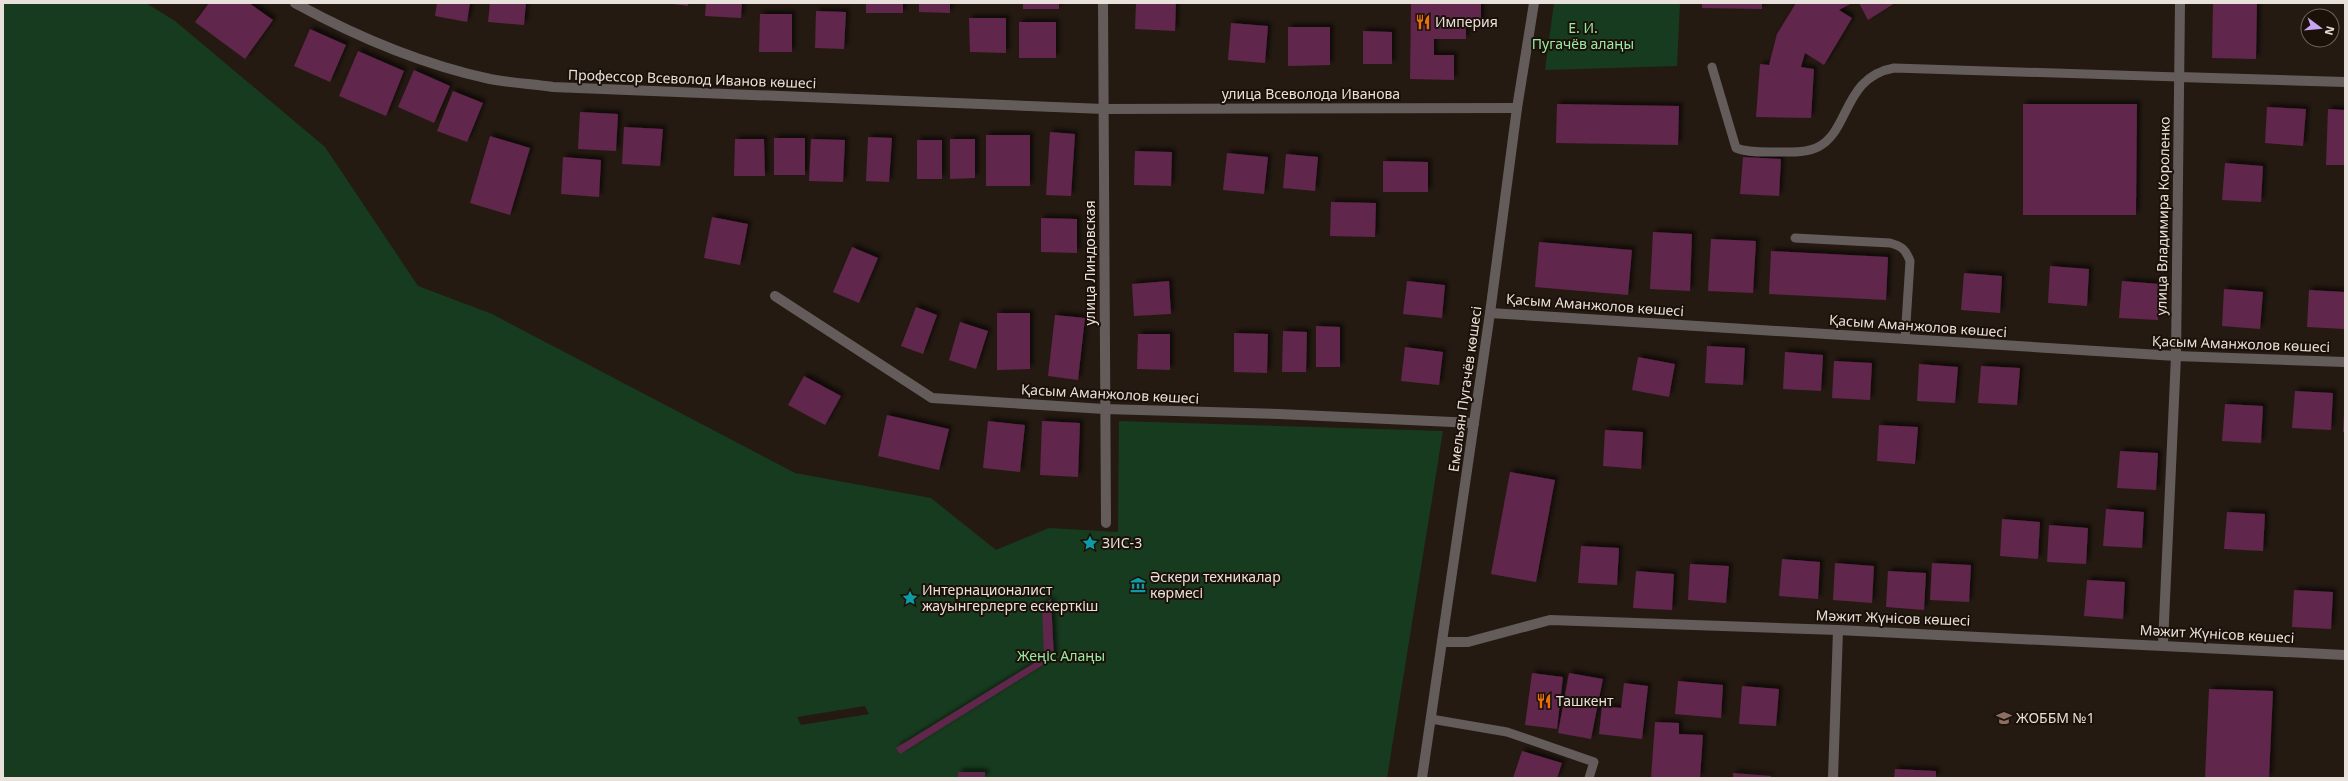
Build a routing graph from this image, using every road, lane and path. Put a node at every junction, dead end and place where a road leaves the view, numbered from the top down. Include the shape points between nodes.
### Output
1 (295, 3) edge
2 (1103, 3) edge
3 (1534, 3) edge
4 (2180, 3) edge
5 (1712, 67) dead end
6 (2179, 77) junction
7 (2345, 82) edge
8 (1517, 108) junction
9 (1104, 109) junction
10 (1795, 238) dead end
11 (775, 296) dead end
12 (1490, 313) junction
13 (1905, 339) junction
14 (2176, 356) junction
15 (2345, 362) edge
16 (1104, 409) junction
17 (1474, 423) junction
18 (1106, 523) dead end
19 (1838, 630) junction
20 (1442, 642) junction
21 (2164, 644) junction
22 (2345, 654) edge
23 (1431, 719) junction
24 (1422, 778) edge
25 (1588, 778) edge
26 (1833, 778) edge

1 - 9 street, Профессор Всеволод Иванов көшесі via 346,30 397,52 491,79 546,86
2 - 9 street, улица Линдовская
3 - 8 street, Емельян Пугачёв көшесі
4 - 6 street, улица Владимира Короленко
5 - 6 lane via 1736,148 1771,152 1798,152 1818,147 1831,135 1854,95 1866,80 1882,70 1894,68
6 - 7 street
6 - 14 street, улица Владимира Короленко
8 - 9 street, улица Всеволода Иванова
8 - 12 street, Емельян Пугачёв көшесі
9 - 16 street, улица Линдовская
10 - 13 lane via 1890,243 1900,245 1907,251 1910,261
11 - 16 street, Қасым Аманжолов көшесі via 932,398
12 - 13 street, Қасым Аманжолов көшесі
12 - 17 street, Емельян Пугачёв көшесі
13 - 14 street, Қасым Аманжолов көшесі
14 - 15 street, Қасым Аманжолов көшесі
14 - 21 street, улица Владимира Короленко
16 - 17 street, Қасым Аманжолов көшесі
16 - 18 street, улица Линдовская
17 - 20 street, Емельян Пугачёв көшесі
19 - 20 street, Мәжит Жүнісов көшесі via 1550,620 1468,642
19 - 21 street, Мәжит Жүнісов көшесі
19 - 26 street
20 - 23 street, Емельян Пугачёв көшесі
21 - 22 street, Мәжит Жүнісов көшесі
23 - 24 street, Емельян Пугачёв көшесі
23 - 25 lane via 1508,732 1594,762

